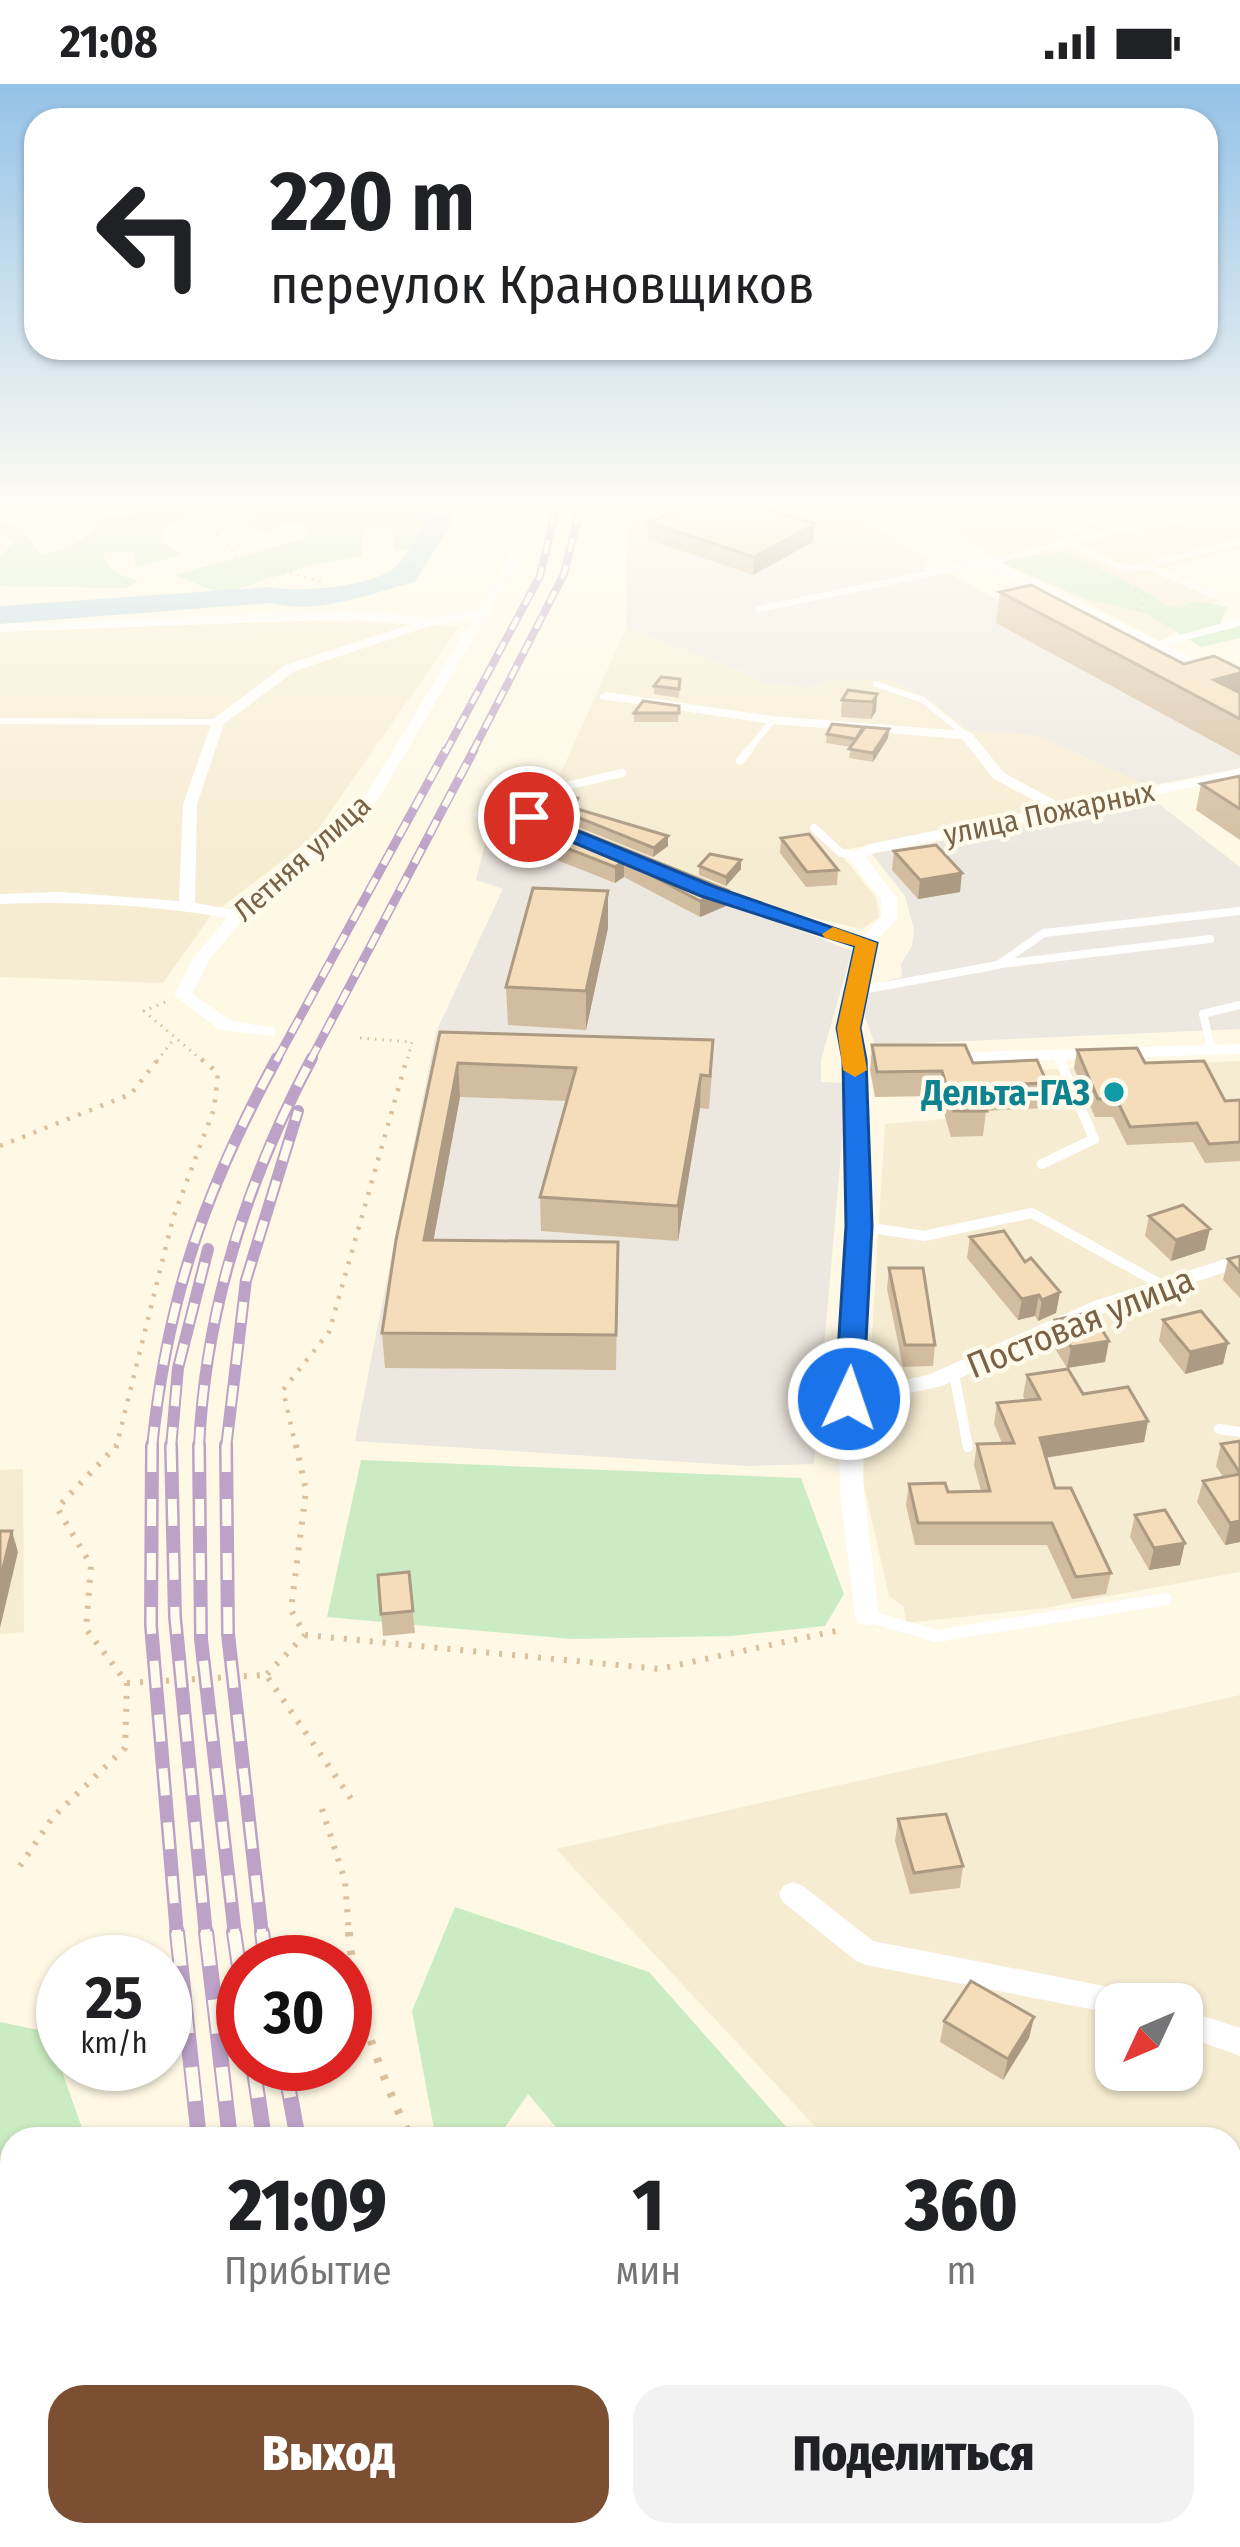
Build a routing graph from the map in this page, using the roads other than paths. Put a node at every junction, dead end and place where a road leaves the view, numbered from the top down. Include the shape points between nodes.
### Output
1 (137, 623) edge
2 (428, 623) edge
3 (474, 623) edge
4 (1111, 623) edge
5 (1236, 623) edge
6 (0, 628) edge
7 (1155, 644) junction
8 (876, 684) dead end
9 (1240, 689) edge
10 (606, 696) dead end
11 (773, 720) junction
12 (0, 721) edge
13 (218, 722) junction
14 (966, 735) junction
15 (740, 760) dead end
16 (622, 773) dead end
17 (1240, 773) edge
18 (1065, 811) junction
19 (478, 815) dead end
20 (529, 817) junction
21 (549, 826) edge
22 (814, 828) dead end
23 (859, 855) junction
24 (688, 883) edge
25 (0, 899) edge
26 (187, 906) junction
27 (1240, 910) edge
28 (238, 915) junction
29 (1210, 940) dead end
30 (866, 943) junction
31 (998, 965) junction
32 (856, 991) junction
33 (1240, 1005) edge
34 (269, 1032) dead end
35 (1240, 1049) edge
36 (1212, 1050) junction
37 (1058, 1054) junction
38 (922, 1058) edge
39 (855, 1060) junction
40 (877, 1060) edge
41 (1042, 1165) dead end
42 (859, 1226) junction
43 (1240, 1260) edge
44 (1160, 1284) junction
45 (954, 1374) junction
46 (849, 1399) junction
47 (1219, 1429) dead end
48 (1240, 1432) edge
49 (968, 1448) dead end
50 (1166, 1599) dead end
51 (867, 1616) joint
52 (794, 1894) dead end
53 (1095, 1997) edge
54 (1203, 2029) edge
55 (1240, 2042) edge

1 - 6 street
2 - 13 street via 290,668
3 - 28 street, Летняя улица via 367,806
4 - 7 main road
5 - 7 street
7 - 9 main road
8 - 14 lane via 923,700
10 - 11 street
11 - 14 street
11 - 15 lane
12 - 13 lane
13 - 26 street via 190,804
14 - 18 street via 999,776
16 - 20 lane via 545,791
17 - 18 street, улица Пожарных
18 - 23 street, улица Пожарных
19 - 20 lane
20 - 21 street
22 - 23 lane via 841,853
23 - 30 street via 889,898 889,918
24 - 30 street
25 - 26 street
26 - 28 street
27 - 31 lane via 1044,933
28 - 34 street, Летняя улица via 183,995 226,1026
29 - 31 lane
30 - 32 street
31 - 32 lane
32 - 39 street via 848,1028
33 - 36 lane via 1203,1014
35 - 36 street
36 - 37 street
37 - 38 street
37 - 41 lane via 1094,1139
39 - 40 street
39 - 42 street
42 - 44 lane via 924,1236 1032,1213
42 - 46 street
43 - 44 street, Постовая улица
44 - 45 street, Постовая улица
45 - 46 street, Постовая улица
45 - 49 lane
46 - 51 street
47 - 48 lane
50 - 51 lane via 937,1636
52 - 53 street via 866,1952
54 - 55 street

